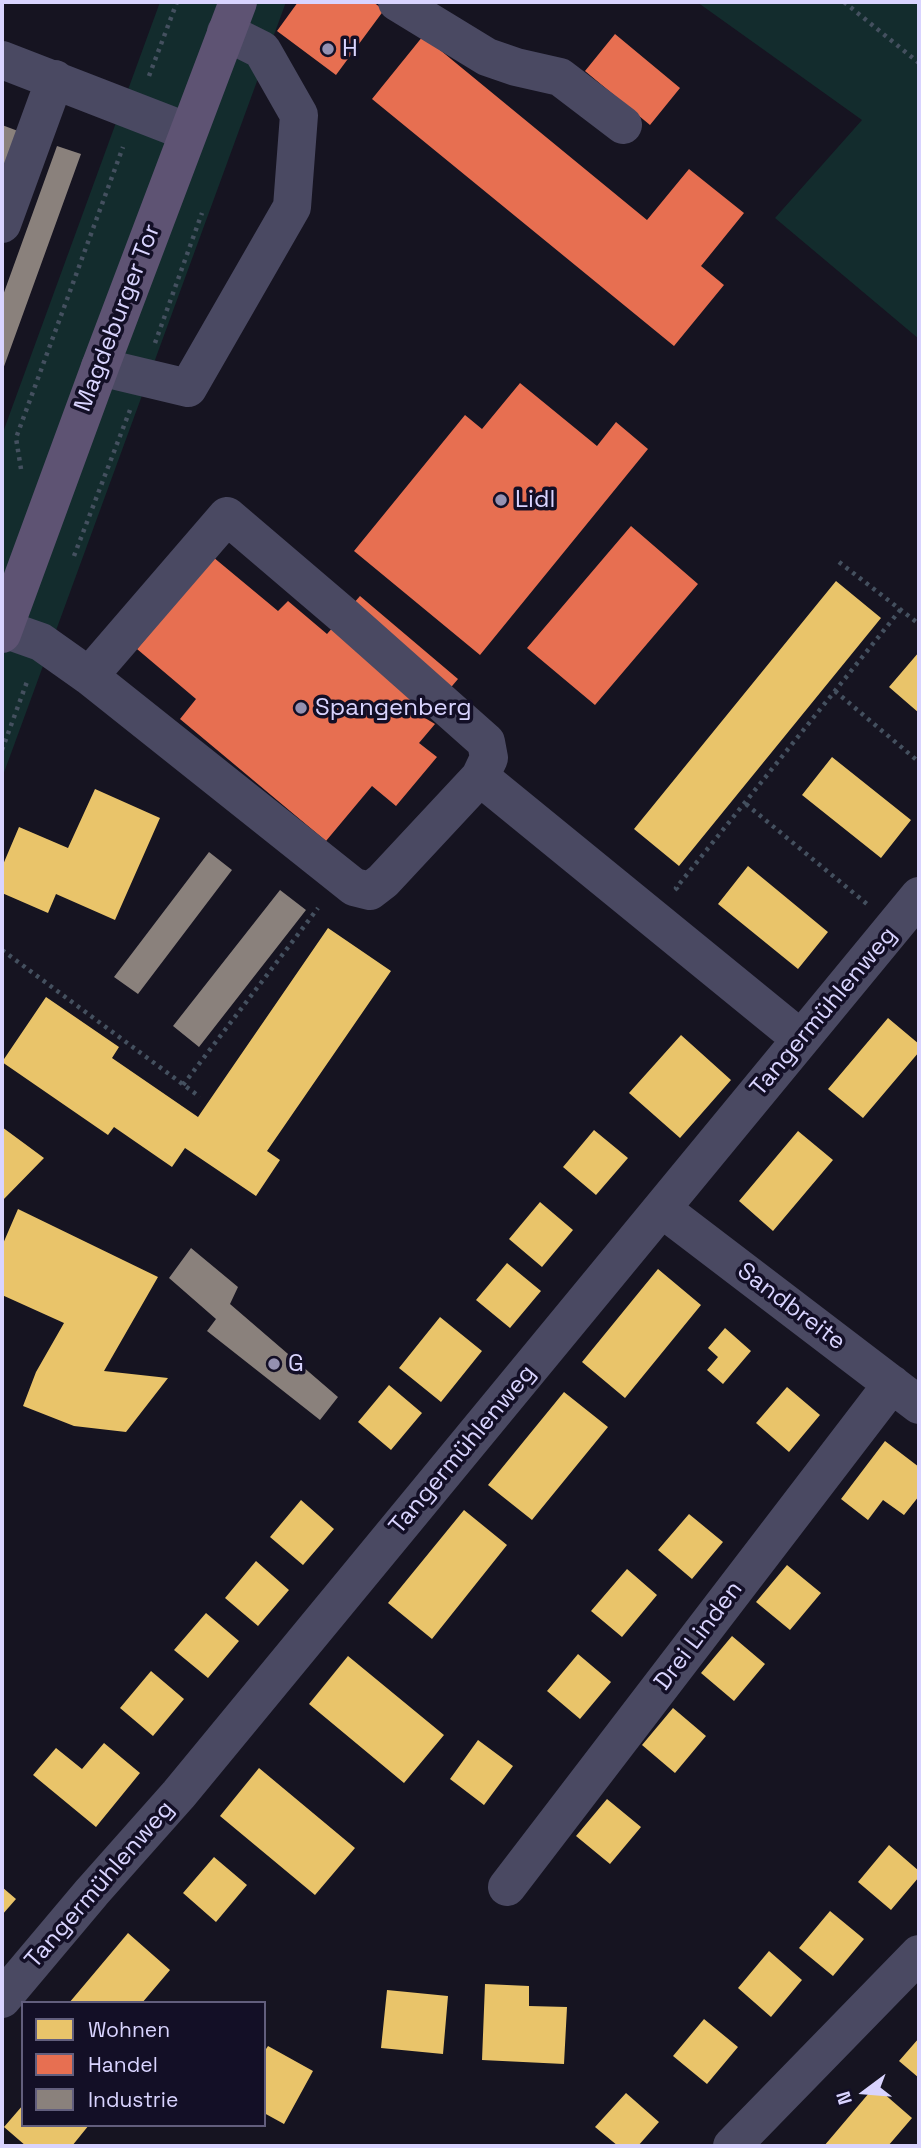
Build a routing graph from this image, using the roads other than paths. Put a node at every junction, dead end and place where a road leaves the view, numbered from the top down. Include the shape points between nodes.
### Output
1 (397, 2) edge
2 (232, 17) edge
3 (2, 60) edge
4 (55, 79) junction
5 (623, 125) dead end
6 (188, 132) junction
7 (2, 225) edge
8 (100, 367) junction
9 (3, 631) edge
10 (89, 676) junction
11 (480, 777) junction
12 (919, 896) edge
13 (801, 1040) junction
14 (662, 1209) junction
15 (906, 1395) edge
16 (507, 1887) dead end
17 (919, 1954) edge
18 (2, 1999) edge
19 (732, 2146) edge

1 - 5 street via 487,57 560,77
2 - 6 main road, Magdeburger Tor
2 - 8 street via 262,50 299,115 292,207 188,388
3 - 4 street
4 - 6 street
4 - 7 street
6 - 8 main road, Magdeburger Tor
8 - 9 main road, Magdeburger Tor
9 - 10 street via 41,642
10 - 11 street via 354,887 370,891 383,881
10 - 11 street via 227,516 486,742 489,758
11 - 13 street
12 - 13 street, Tangermühlenweg
13 - 14 street, Tangermühlenweg
14 - 15 street, Sandbreite
14 - 18 street, Tangermühlenweg via 179,1794
15 - 16 street, Drei Linden
17 - 19 street

